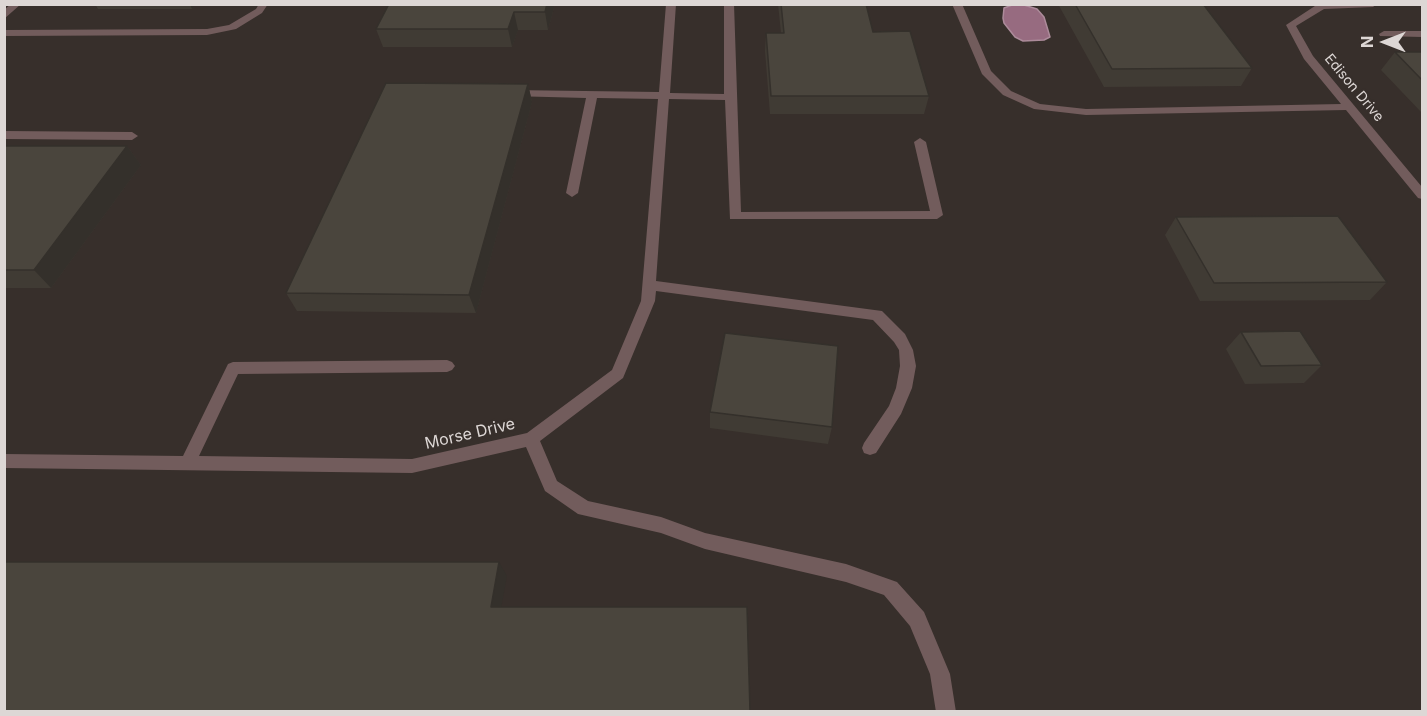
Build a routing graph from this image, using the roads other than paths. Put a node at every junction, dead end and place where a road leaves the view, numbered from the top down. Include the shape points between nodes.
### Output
1 (17, 4) edge
2 (264, 4) edge
3 (671, 4) edge
4 (729, 4) edge
5 (957, 4) edge
6 (1373, 4) edge
7 (1322, 5) edge
8 (4, 16) edge
9 (4, 33) edge
10 (1384, 34) dead end
11 (1422, 34) edge
12 (499, 92) edge
13 (592, 95) junction
14 (664, 97) junction
15 (730, 97) junction
16 (1350, 107) junction
17 (4, 135) edge
18 (132, 136) dead end
19 (920, 142) dead end
20 (572, 193) dead end
21 (1422, 195) edge
22 (650, 285) junction
23 (447, 366) dead end
24 (531, 439) junction
25 (870, 448) dead end
26 (4, 461) edge
27 (188, 463) junction
28 (946, 711) edge

1 - 8 street
2 - 9 street via 232,27 207,32
3 - 14 street, Morse Drive
4 - 15 street
5 - 16 street via 986,72 1007,93 1038,107 1086,112
6 - 7 street
7 - 16 street, Edison Drive via 1291,25 1308,57
10 - 11 street
12 - 13 street
13 - 14 street
13 - 20 street
14 - 15 street
14 - 22 street, Morse Drive
15 - 19 street via 735,216 938,215
16 - 21 street, Edison Drive
17 - 18 street
22 - 24 street, Morse Drive via 648,301 618,374
22 - 25 street via 877,315 900,338 908,366 899,399
23 - 27 street via 233,368
24 - 27 street, Morse Drive via 411,466
24 - 28 street via 551,486 584,508 846,573 890,588 916,619 940,674
26 - 27 street, Morse Drive

